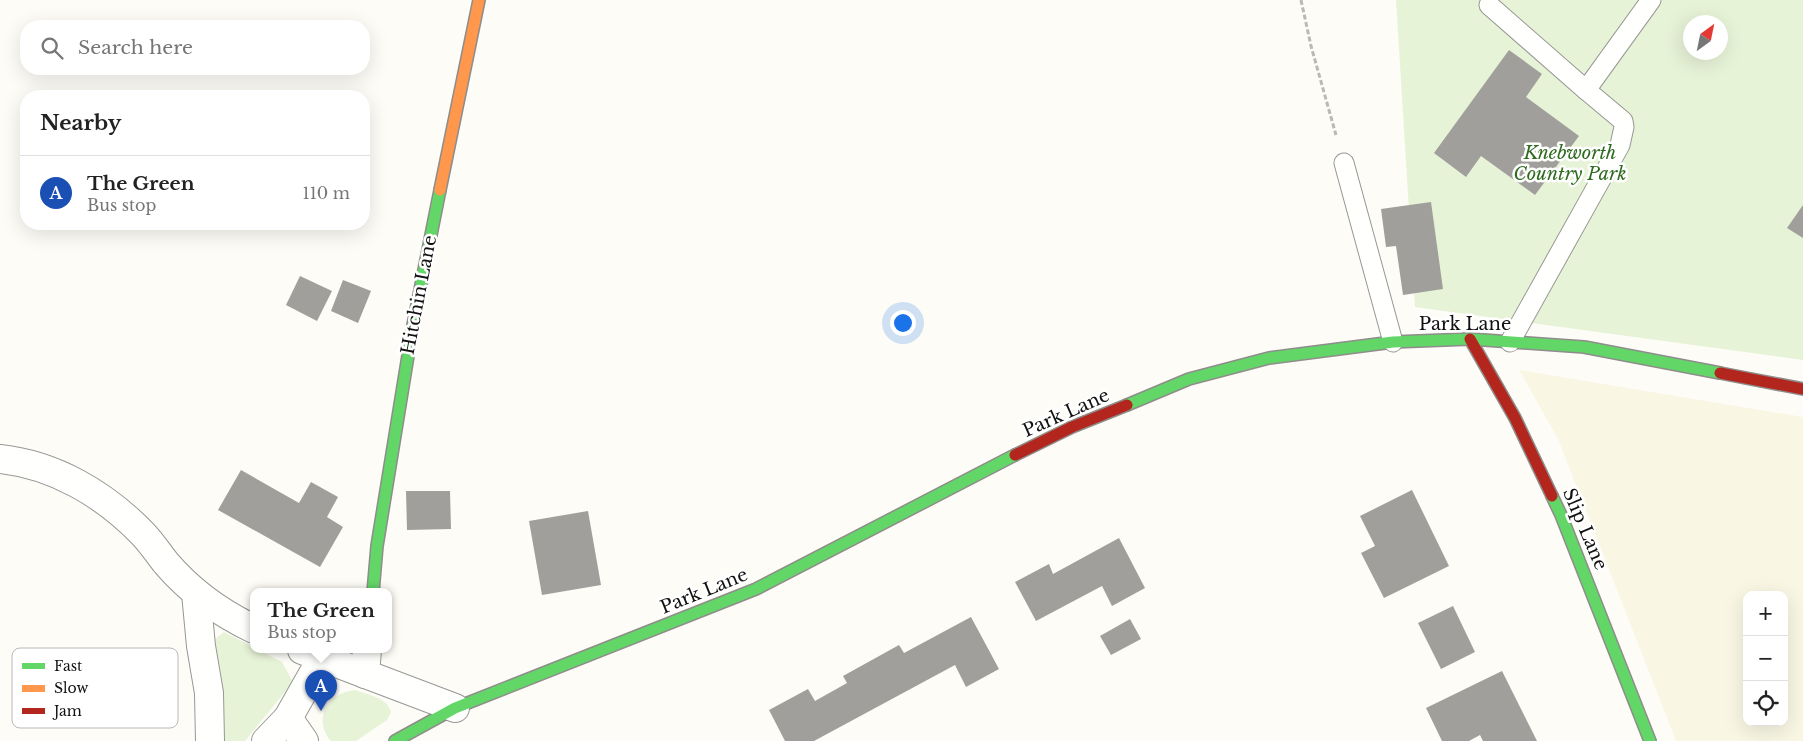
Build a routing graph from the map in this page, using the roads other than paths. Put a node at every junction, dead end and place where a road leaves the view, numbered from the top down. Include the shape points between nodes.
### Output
1 (479, 0) edge
2 (1651, 0) edge
3 (1489, 5) dead end
4 (1586, 90) junction
5 (1344, 163) road end
6 (1470, 338) junction
7 (1393, 342) junction
8 (1510, 342) junction
9 (1803, 389) edge
10 (0, 459) edge
11 (373, 588) edge
12 (196, 593) junction
13 (250, 627) edge
14 (312, 654) edge
15 (366, 662) edge
16 (455, 708) junction
17 (288, 718) junction
18 (210, 741) edge
19 (266, 741) edge
20 (304, 741) edge
21 (395, 741) edge
22 (1650, 741) edge

1 - 11 street, Hitchin Lane via 413,325 377,546
2 - 4 lane
3 - 4 lane
4 - 8 lane via 1623,122 1620,145
5 - 7 lane
6 - 7 street, Park Lane
6 - 8 street, Park Lane
6 - 22 street, Slip Lane via 1515,418 1562,514
7 - 16 street, Park Lane via 1269,358 1189,379 1072,427 756,589
8 - 9 street, Park Lane via 1584,347
10 - 12 street via 52,471 88,488 143,534 166,564
12 - 13 street via 229,617
12 - 18 street via 209,693
14 - 15 street
14 - 17 street
15 - 16 street
16 - 21 street, Park Lane
17 - 19 street
17 - 20 street

